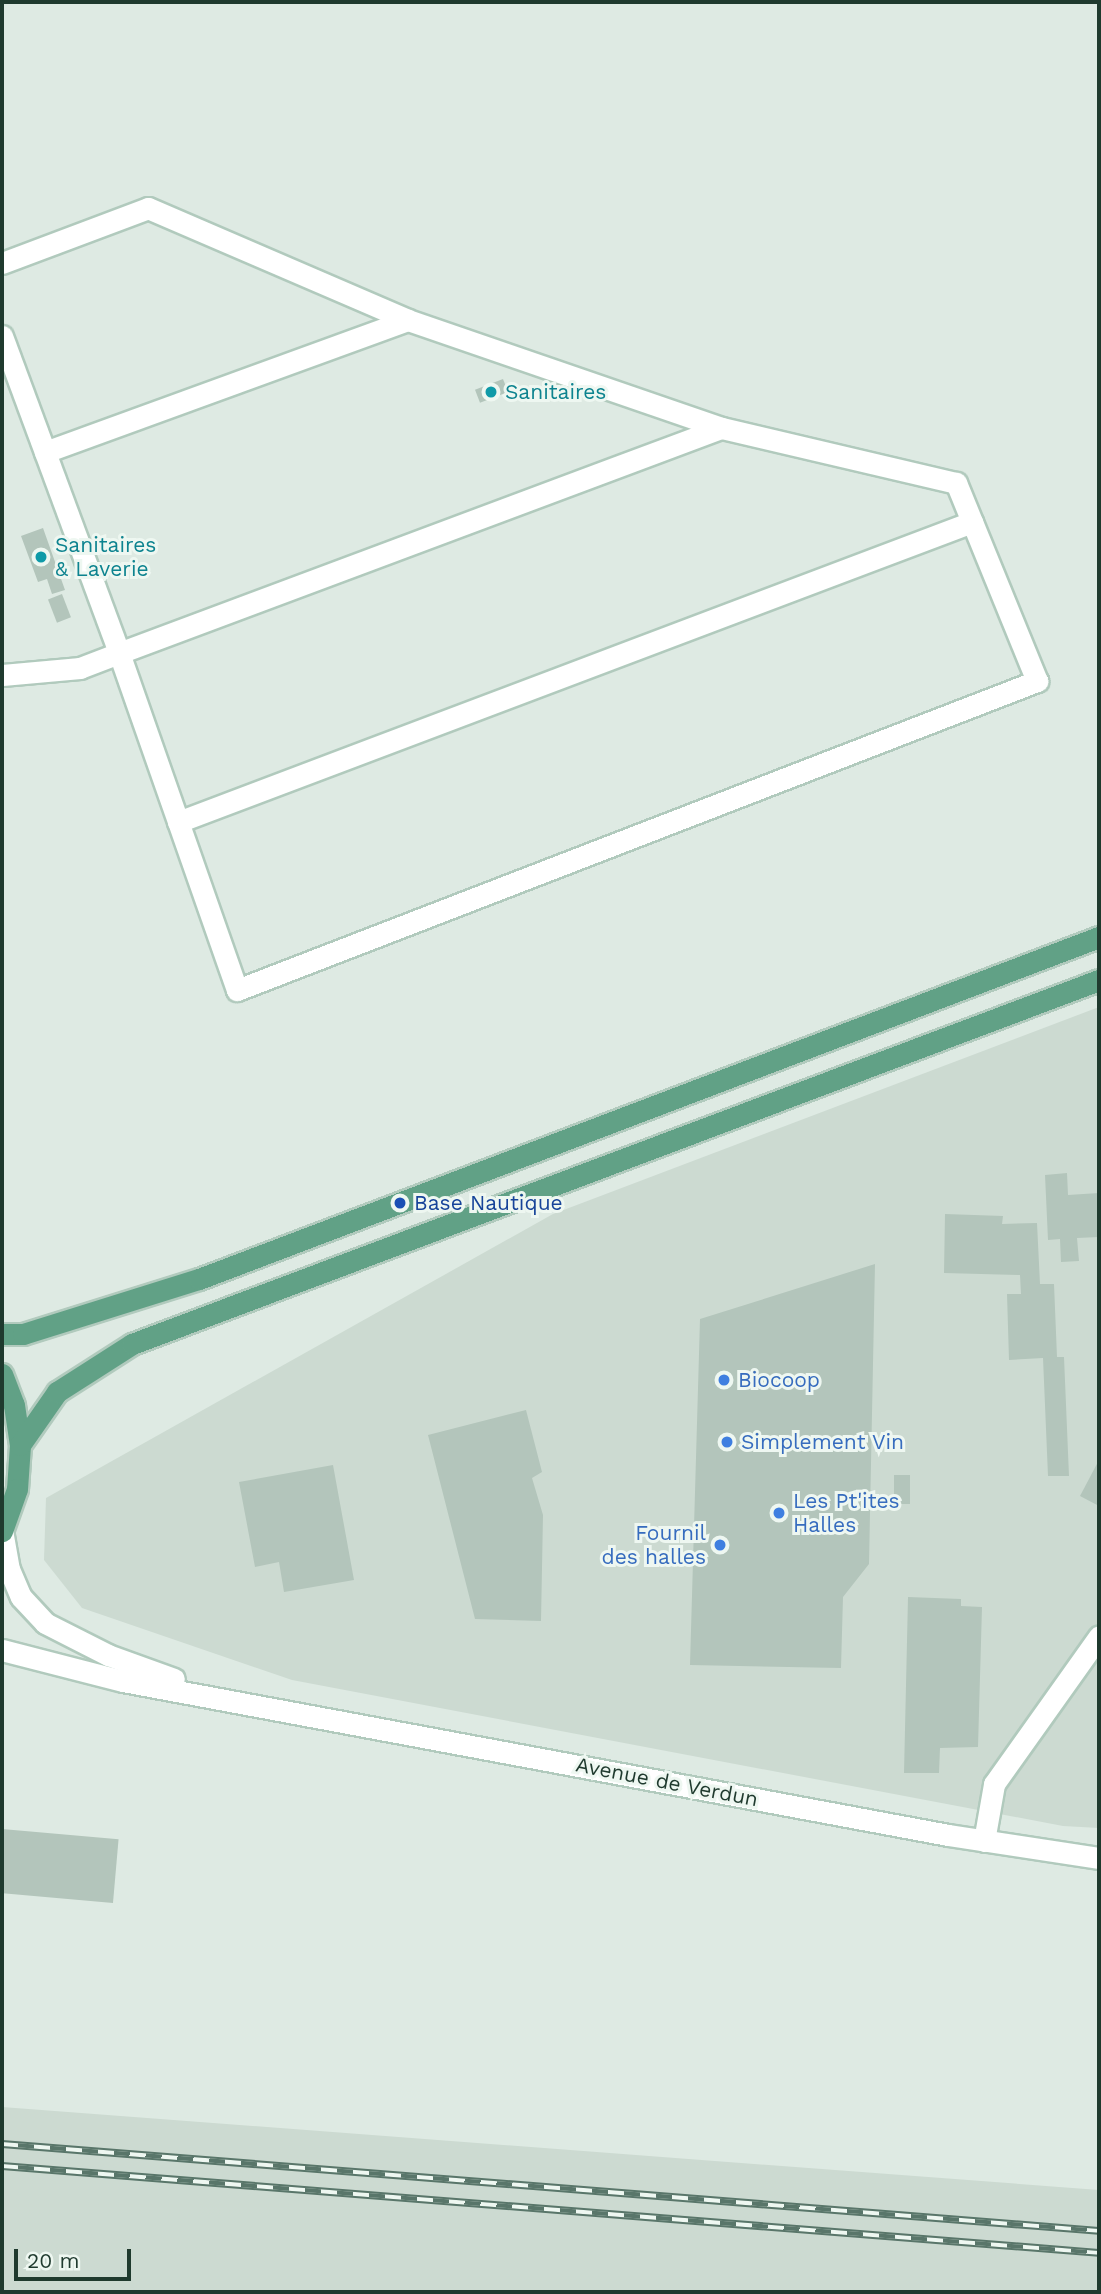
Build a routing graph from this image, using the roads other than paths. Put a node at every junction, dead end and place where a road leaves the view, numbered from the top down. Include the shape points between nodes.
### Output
1 (2, 263) edge
2 (408, 320) junction
3 (2, 336) edge
4 (721, 428) junction
5 (45, 452) junction
6 (972, 522) junction
7 (119, 653) junction
8 (2, 675) edge
9 (178, 822) junction
10 (1099, 937) edge
11 (1099, 980) edge
12 (2, 1334) edge
13 (2, 1374) edge
14 (20, 1445) junction
15 (2, 1531) edge
16 (1099, 1636) edge
17 (2, 1650) edge
18 (236, 1699) junction
19 (984, 1841) junction
20 (1099, 1858) edge

1 - 2 main road via 148,208
2 - 4 main road
2 - 5 main road
3 - 5 main road
4 - 6 main road via 956,483
4 - 7 main road
5 - 7 main road
6 - 9 main road
6 - 9 main road via 1037,681 237,990
7 - 8 main road via 80,668
7 - 9 main road
10 - 12 main road via 199,1279 23,1334
11 - 14 main road via 132,1344 57,1392
13 - 14 main road via 14,1405
14 - 15 main road via 17,1489
15 - 18 main road via 9,1569 21,1597 45,1623 108,1656
16 - 19 main road via 994,1784
17 - 18 main road via 123,1681
18 - 19 main road, Avenue de Verdun
19 - 20 main road, Avenue de Verdun

